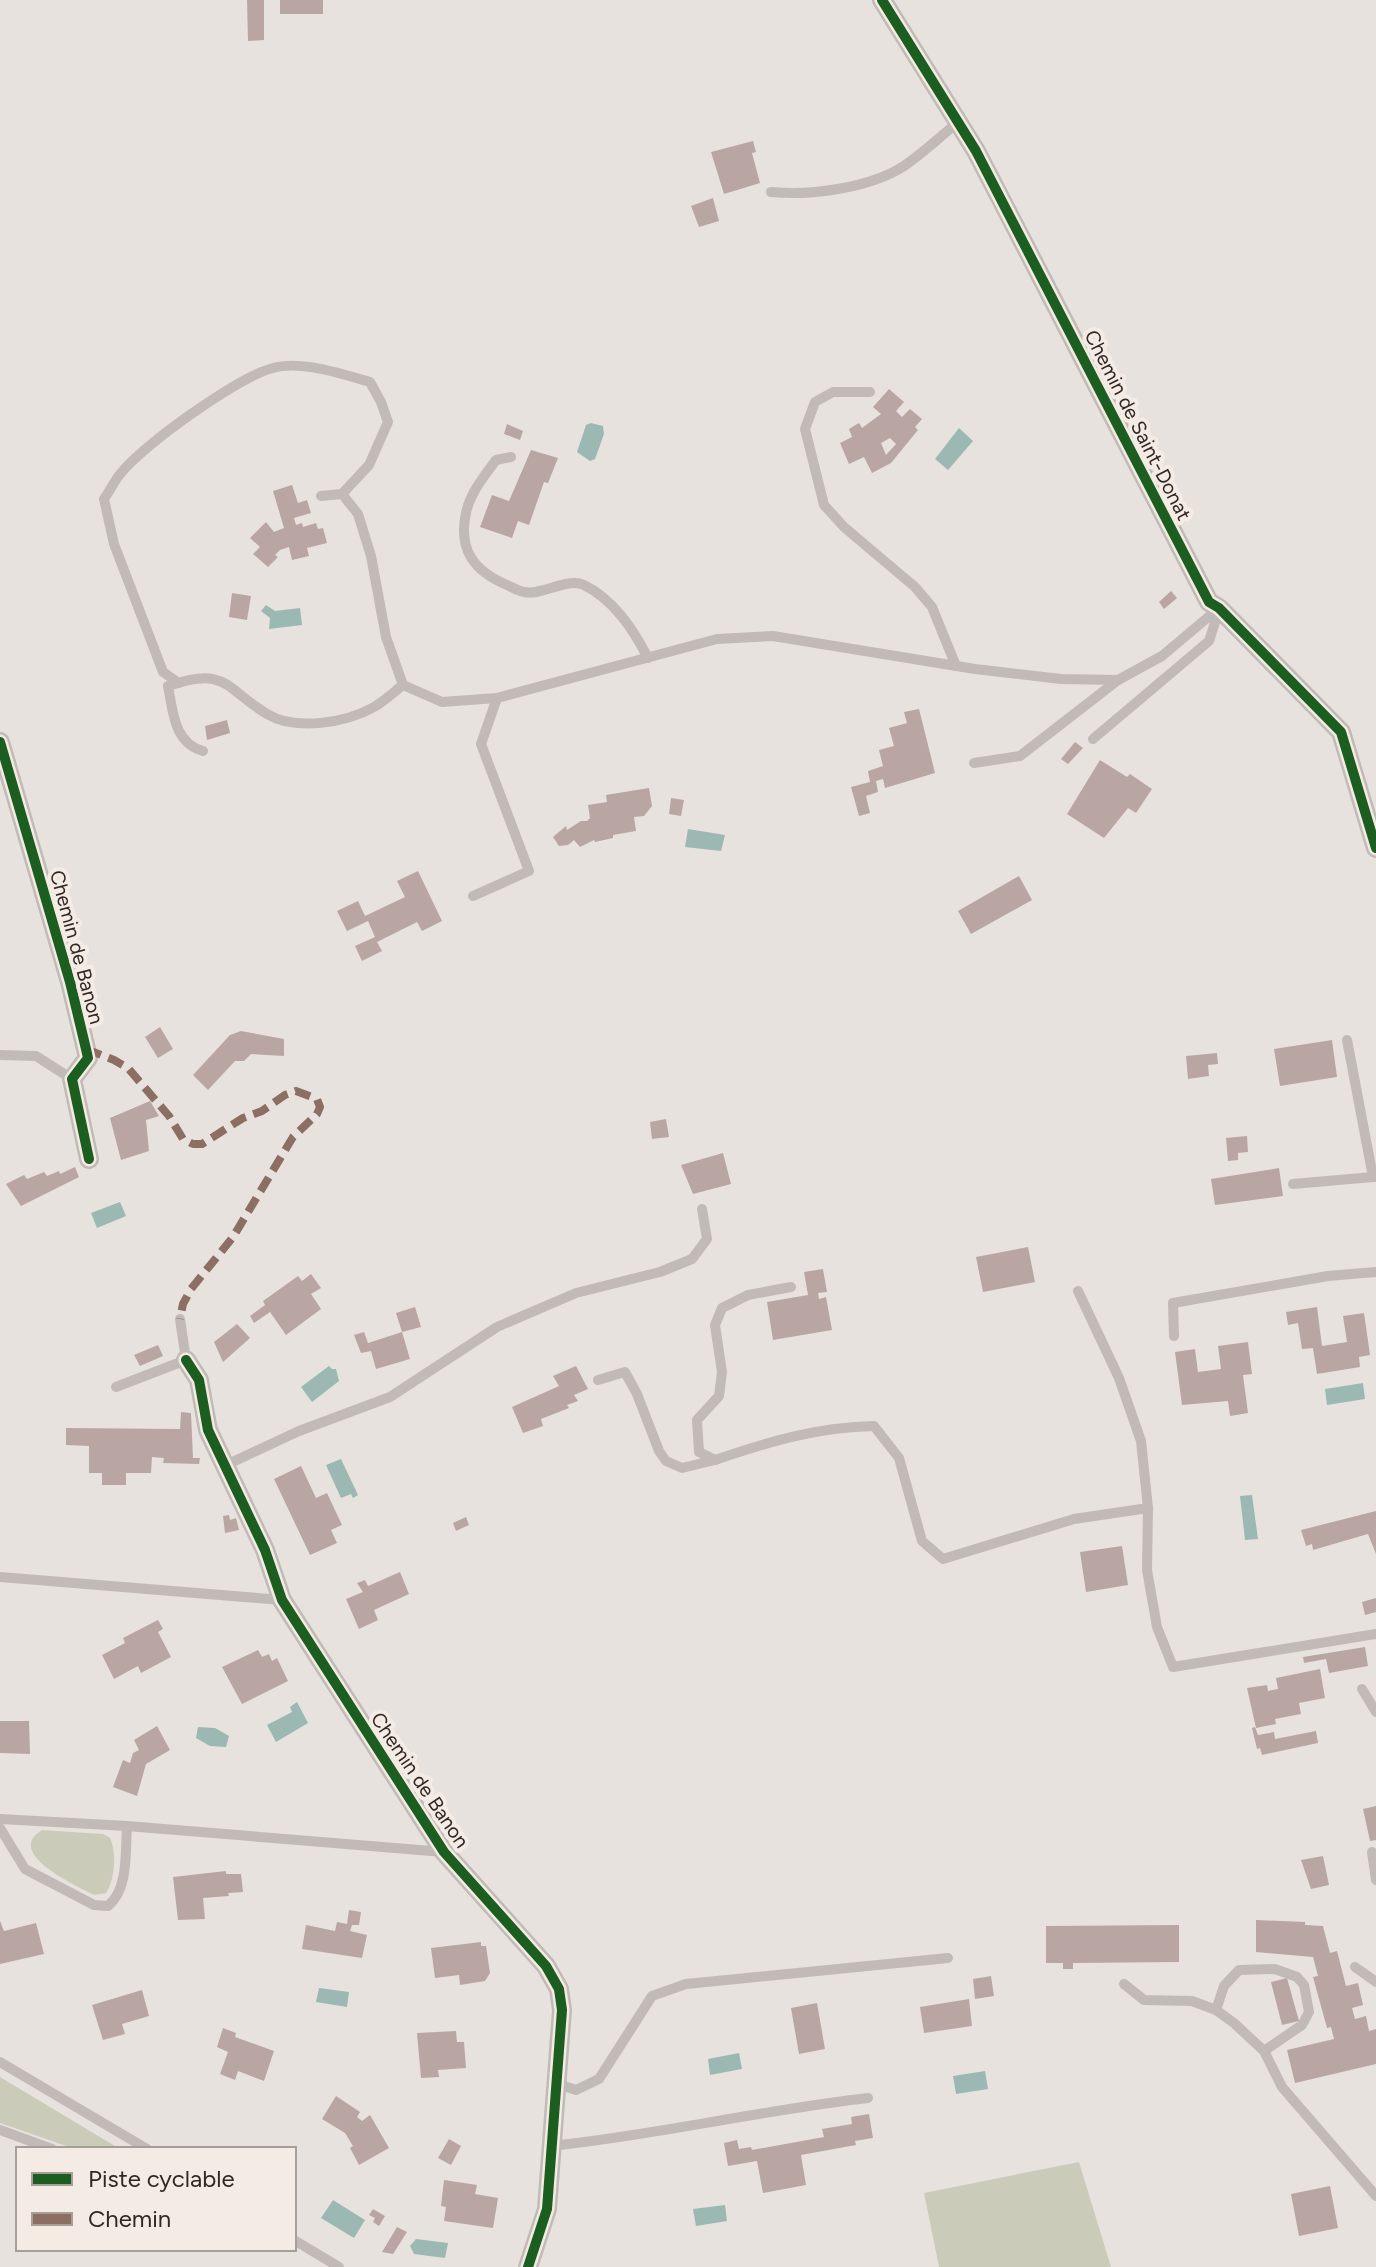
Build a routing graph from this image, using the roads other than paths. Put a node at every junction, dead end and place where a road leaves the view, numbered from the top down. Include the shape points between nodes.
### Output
1 (882, 0) edge
2 (958, 122) junction
3 (771, 192) dead end
4 (870, 392) dead end
5 (511, 457) dead end
6 (342, 494) junction
7 (321, 496) dead end
8 (1219, 608) junction
9 (648, 658) junction
10 (956, 666) junction
11 (1118, 680) junction
12 (179, 683) junction
13 (403, 685) junction
14 (497, 698) junction
15 (1093, 739) dead end
16 (0, 742) edge
17 (203, 751) dead end
18 (974, 763) dead end
19 (1376, 848) edge
20 (473, 896) dead end
21 (1347, 1040) dead end
22 (0, 1055) edge
23 (72, 1079) junction
24 (89, 1159) dead end
25 (1375, 1177) edge
26 (1293, 1184) dead end
27 (702, 1209) dead end
28 (1376, 1272) edge
29 (791, 1287) dead end
30 (1078, 1291) dead end
31 (180, 1319) dead end
32 (1174, 1336) dead end
33 (186, 1360) junction
34 (598, 1380) dead end
35 (116, 1387) dead end
36 (715, 1460) junction
37 (224, 1466) junction
38 (1148, 1508) junction
39 (0, 1577) edge
40 (282, 1600) junction
41 (1376, 1634) edge
42 (1362, 1689) dead end
43 (1376, 1712) edge
44 (0, 1819) edge
45 (127, 1826) junction
46 (0, 1828) edge
47 (444, 1852) junction
48 (1372, 1852) dead end
49 (1376, 1880) edge
50 (948, 1958) dead end
51 (1355, 1967) dead end
52 (1376, 1982) edge
53 (1124, 1984) dead end
54 (1216, 2010) junction
55 (1264, 2051) junction
56 (0, 2062) edge
57 (555, 2083) junction
58 (868, 2098) dead end
59 (0, 2130) edge
60 (551, 2146) junction
61 (47, 2147) edge
62 (144, 2147) edge
63 (1376, 2196) edge
64 (296, 2241) edge
65 (339, 2267) edge
66 (528, 2267) edge

1 - 2 street, Chemin de Saint-Donat
2 - 3 lane via 902,168 854,185 800,195
2 - 8 street, Chemin de Saint-Donat via 1209,602
4 - 10 lane via 833,392 815,402 805,429 824,505 932,607
5 - 9 lane via 496,460 466,511 469,555 485,576 525,593 580,583 606,598
6 - 7 lane
6 - 12 lane via 369,465 388,422 370,382 320,368 274,367 223,393 121,472 104,499 114,544 163,672
6 - 13 lane via 358,514 386,637
8 - 11 lane via 1162,656
8 - 15 lane via 1209,641
8 - 19 street, Chemin de Saint-Donat via 1341,732
9 - 10 lane via 717,639 773,636
9 - 14 lane
10 - 11 lane
11 - 18 lane via 1020,756
12 - 13 lane via 204,678 229,684 268,714 293,724 335,721 373,708
12 - 17 lane via 168,686 180,736
13 - 14 lane via 442,702
14 - 20 lane via 481,744 529,871
16 - 23 street, Chemin de Banon via 88,1058
21 - 25 lane
22 - 23 lane via 36,1056
23 - 24 street
25 - 26 lane
27 - 37 lane via 707,1239 692,1259 576,1293 497,1327 390,1397
28 - 32 lane via 1173,1303
29 - 36 lane via 748,1295 722,1308 715,1325 722,1372 719,1396 697,1420 699,1452
30 - 38 lane via 1119,1378 1141,1441
31 - 33 lane
33 - 35 lane
33 - 37 street, Chemin de Banon via 199,1380 208,1430
34 - 36 lane via 625,1372 666,1461 682,1468
36 - 38 lane via 782,1437 874,1426 899,1458 922,1541 943,1559 1074,1519
37 - 40 street, Chemin de Banon via 265,1550
38 - 41 lane via 1147,1570 1157,1627 1173,1667
39 - 40 lane
40 - 47 street, Chemin de Banon
42 - 43 lane
44 - 45 lane
45 - 46 lane via 124,1876 116,1900 108,1906 94,1905 25,1869
45 - 47 lane
47 - 57 street, Chemin de Banon via 546,1966 559,1989
48 - 49 lane
50 - 57 lane via 686,1984 652,1996 599,2079 576,2090
51 - 52 lane
53 - 54 lane via 1144,2000 1192,2001
54 - 55 lane
54 - 55 lane via 1224,1986 1239,1970 1275,1969 1297,1977 1304,1985 1309,2012 1302,2025
55 - 63 lane via 1282,2087
56 - 62 lane
57 - 60 street, Chemin de Banon
58 - 60 lane
59 - 61 lane
60 - 66 street, Chemin de Banon via 547,2209
64 - 65 lane

